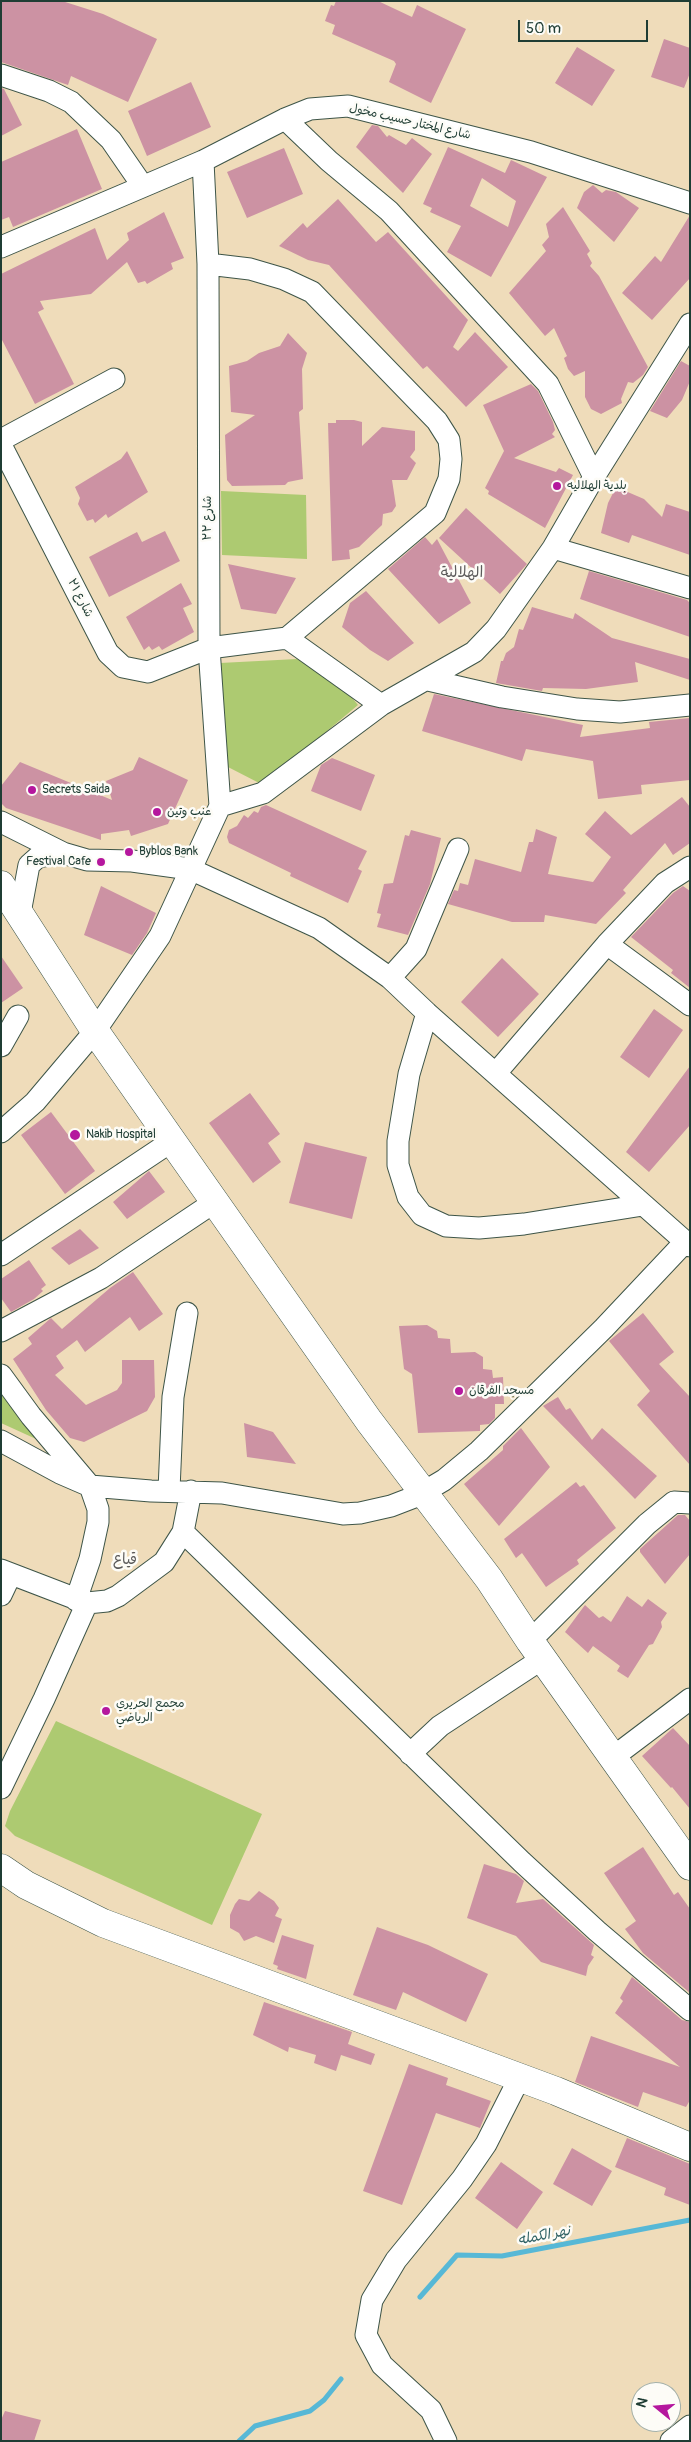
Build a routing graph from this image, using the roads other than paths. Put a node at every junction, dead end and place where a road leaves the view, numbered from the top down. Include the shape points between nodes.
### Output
1 (1, 75) edge
2 (285, 119) junction
3 (203, 161) junction
4 (142, 185) junction
5 (690, 203) edge
6 (1, 247) edge
7 (208, 264) junction
8 (690, 324) edge
9 (114, 378) dead end
10 (1, 440) edge
11 (1, 445) edge
12 (594, 477) junction
13 (553, 548) junction
14 (690, 588) edge
15 (287, 638) junction
16 (209, 648) junction
17 (428, 680) junction
18 (381, 705) junction
19 (690, 705) edge
20 (220, 806) junction
21 (1, 822) edge
22 (458, 849) dead end
23 (63, 853) junction
24 (690, 867) edge
25 (190, 869) junction
26 (1, 885) edge
27 (20, 913) junction
28 (607, 944) junction
29 (390, 978) junction
30 (690, 1005) edge
31 (427, 1013) junction
32 (18, 1016) dead end
33 (95, 1031) junction
34 (1, 1046) edge
35 (496, 1072) junction
36 (1, 1132) edge
37 (172, 1141) junction
38 (216, 1201) junction
39 (643, 1205) junction
40 (688, 1244) edge
41 (1, 1255) edge
42 (187, 1313) dead end
43 (1, 1331) edge
44 (1, 1376) edge
45 (1, 1441) edge
46 (90, 1486) junction
47 (169, 1490) junction
48 (191, 1491) junction
49 (423, 1493) junction
50 (690, 1503) edge
51 (183, 1532) junction
52 (6, 1572) edge
53 (1, 1595) edge
54 (81, 1601) junction
55 (536, 1650) junction
56 (690, 1699) edge
57 (410, 1754) junction
58 (612, 1758) junction
59 (1, 1788) edge
60 (690, 1866) edge
61 (1, 1868) edge
62 (14, 1882) edge
63 (690, 2010) edge
64 (520, 2077) junction
65 (690, 2147) edge
66 (690, 2426) edge
67 (446, 2441) edge
68 (670, 2441) edge

1 - 4 street via 71,102 111,140
2 - 3 street, شارع المختار حسيب مخول
2 - 5 street, شارع المختار حسيب مخول via 310,109 348,106 531,152
2 - 12 street via 389,211 548,384
3 - 4 street, شارع المختار حسيب مخول
3 - 7 street, شارع ٣٣
4 - 6 street, شارع المختار حسيب مخول
7 - 15 street via 250,269 312,292 438,421 449,440 450,479 435,513
7 - 16 street, شارع ٣٣
8 - 12 street
9 - 10 street
11 - 16 street, شارع ٣١ via 114,661 123,667 148,672
12 - 13 street
13 - 14 street
13 - 17 street via 496,629 474,652
15 - 16 street, شارع ٣١
15 - 18 street
16 - 20 street, شارع ٣٣
17 - 18 street
17 - 19 street via 576,709 620,712
18 - 20 street via 263,793
20 - 25 street, شارع ٣٣
21 - 23 street
22 - 29 street via 416,949
23 - 25 street via 87,860 132,861
23 - 27 street via 38,857 28,865
24 - 28 street via 665,884
25 - 29 street via 319,928
25 - 33 street, شارع ٣٣ via 160,936
26 - 27 main road
27 - 33 main road
28 - 30 street
28 - 35 street
29 - 31 street
31 - 35 street
31 - 39 street via 409,1074 398,1141 398,1165 408,1197 422,1215 446,1226 479,1228
32 - 34 street
33 - 36 street, شارع ٣٣ via 35,1102
33 - 37 main road
35 - 39 street
37 - 38 main road
37 - 41 street
38 - 43 street via 101,1278
38 - 49 main road
39 - 40 street
40 - 49 street via 500,1431 444,1480
42 - 47 street via 173,1397
44 - 46 street
45 - 46 street
46 - 47 street
46 - 54 street via 98,1509 96,1537
47 - 48 street
48 - 49 street via 222,1493 343,1514 382,1508
48 - 51 street
49 - 55 main road via 489,1579
50 - 55 street via 674,1502 647,1524
51 - 54 street via 164,1562 132,1588 107,1601
51 - 57 street
52 - 53 street
52 - 54 street
54 - 59 street via 52,1683
55 - 57 street
55 - 58 main road
56 - 58 street
57 - 63 street via 567,1904
58 - 60 main road
61 - 62 main road
62 - 64 main road via 104,1922
64 - 65 main road via 622,2116
64 - 67 street via 486,2144 396,2260 372,2300 366,2335 382,2365 431,2410
66 - 68 street

